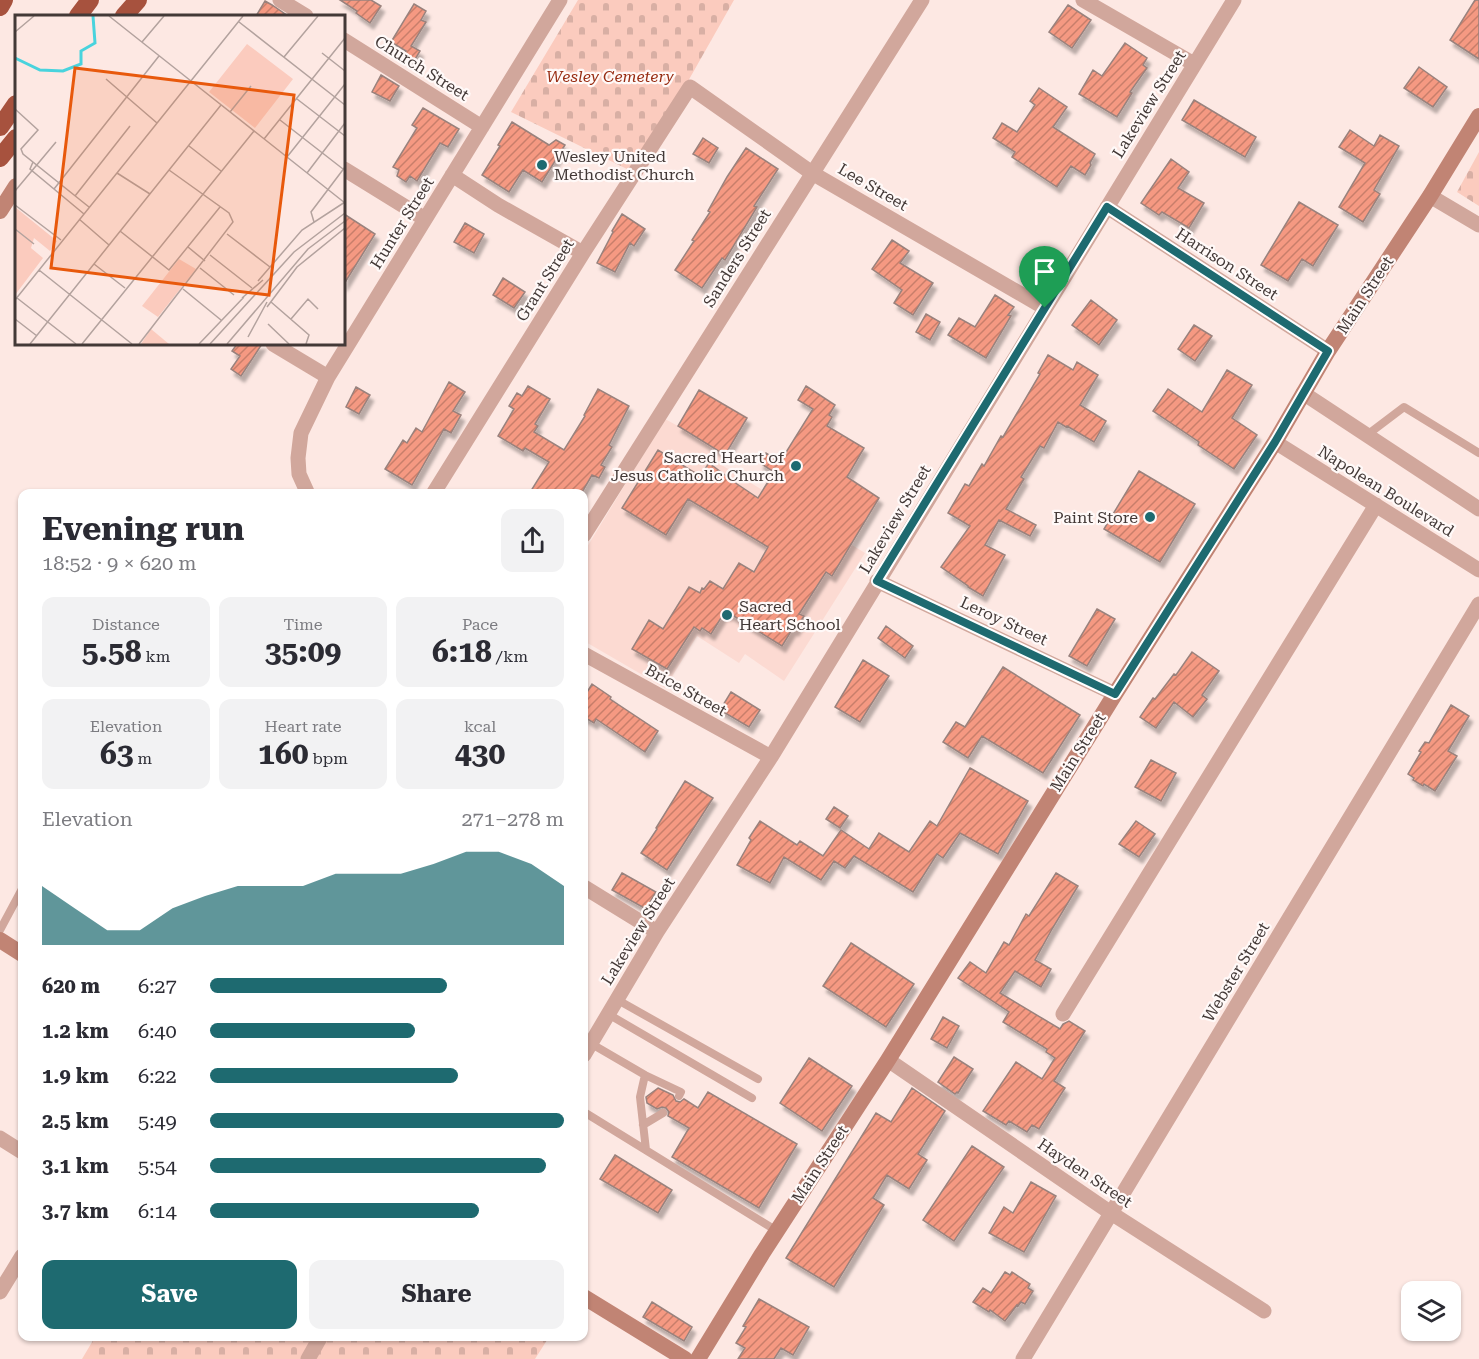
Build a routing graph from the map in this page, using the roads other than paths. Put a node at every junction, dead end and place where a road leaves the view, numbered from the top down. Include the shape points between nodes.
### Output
1 (4, 0) edge
2 (90, 0) edge
3 (138, 0) edge
4 (144, 0) edge
5 (280, 0) edge
6 (560, 0) edge
7 (922, 0) edge
8 (1083, 0) edge
9 (1234, 0) edge
10 (0, 7) edge
11 (79, 15) edge
12 (125, 15) edge
13 (133, 15) edge
14 (304, 15) edge
15 (345, 41) edge
16 (1194, 64) junction
17 (690, 87) joint
18 (15, 105) edge
19 (1479, 116) edge
20 (0, 127) edge
21 (482, 127) junction
22 (15, 139) edge
23 (0, 158) edge
24 (345, 170) edge
25 (812, 173) junction
26 (452, 175) junction
27 (15, 188) edge
28 (1430, 196) junction
29 (1107, 207) junction
30 (0, 210) edge
31 (425, 219) junction
32 (1479, 225) edge
33 (583, 253) junction
34 (1045, 308) junction
35 (275, 345) edge
36 (1328, 351) junction
37 (328, 377) junction
38 (1303, 393) junction
39 (1367, 435) junction
40 (1275, 442) junction
41 (1479, 453) edge
42 (306, 489) edge
43 (436, 489) edge
44 (1376, 505) junction
45 (1479, 509) edge
46 (588, 529) edge
47 (1479, 570) edge
48 (877, 581) junction
49 (1479, 604) edge
50 (588, 656) edge
51 (1115, 694) junction
52 (771, 757) junction
53 (588, 889) edge
54 (18, 896) edge
55 (0, 930) edge
56 (657, 932) junction
57 (0, 940) edge
58 (18, 951) edge
59 (616, 999) junction
60 (608, 1014) junction
61 (1063, 1014) dead end
62 (588, 1047) edge
63 (588, 1049) edge
64 (888, 1060) junction
65 (645, 1075) junction
66 (758, 1079) dead end
67 (679, 1096) dead end
68 (752, 1098) dead end
69 (663, 1113) dead end
70 (588, 1114) edge
71 (643, 1125) junction
72 (0, 1138) edge
73 (18, 1149) edge
74 (646, 1150) junction
75 (1111, 1213) junction
76 (777, 1231) junction
77 (18, 1263) edge
78 (0, 1292) edge
79 (588, 1299) edge
80 (1264, 1311) dead end
81 (318, 1341) edge
82 (308, 1359) edge
83 (685, 1359) edge
84 (698, 1359) edge
85 (1023, 1359) edge

1 - 10 highway
2 - 11 highway
3 - 12 highway
4 - 13 main road
5 - 14 street
6 - 21 street, Hunter Street
7 - 25 street, Sanders Street
8 - 16 street
9 - 16 street, Lakeview Street
15 - 21 street, Church Street
16 - 29 street, Lakeview Street
17 - 25 street, Lee Street
17 - 33 street, Grant Street
18 - 20 highway
19 - 28 main road, Main Street
21 - 26 street, Hunter Street
22 - 23 highway
24 - 31 street
25 - 34 street, Lee Street
25 - 46 street, Sanders Street
26 - 31 street, Hunter Street
26 - 33 street
27 - 30 main road
28 - 32 street
28 - 36 main road, Main Street
29 - 34 street, Lakeview Street
29 - 36 street, Harrison Street
31 - 37 street, Hunter Street
33 - 43 street, Grant Street
34 - 48 street, Lakeview Street
35 - 37 street
36 - 38 main road, Main Street
37 - 42 street, Hunter Street via 301,433 299,474
38 - 39 street, Napolean Boulevard
38 - 40 main road, Main Street
39 - 41 lane via 1404,407
39 - 45 street, Napolean Boulevard
40 - 44 street, Napolean Boulevard
40 - 51 main road, Main Street
44 - 47 street, Napolean Boulevard
44 - 61 street
48 - 51 street, Leroy Street
48 - 52 street, Lakeview Street
49 - 75 street, Webster Street
50 - 52 street, Brice Street
51 - 64 main road, Main Street
52 - 56 street, Lakeview Street
53 - 56 street
54 - 55 lane
56 - 59 street, Lakeview Street
57 - 58 main road
59 - 60 street, Lakeview Street
59 - 66 lane
60 - 62 street, Lakeview Street
60 - 68 lane
63 - 65 lane
64 - 75 street, Hayden Street
64 - 76 main road, Main Street
65 - 67 lane via 681,1092
65 - 71 lane via 640,1097
69 - 71 lane
70 - 74 lane
71 - 74 lane
72 - 73 street
74 - 76 lane
75 - 80 street, Hayden Street
75 - 85 street, Webster Street
76 - 84 main road, Main Street
77 - 78 street
79 - 83 main road
81 - 82 street

